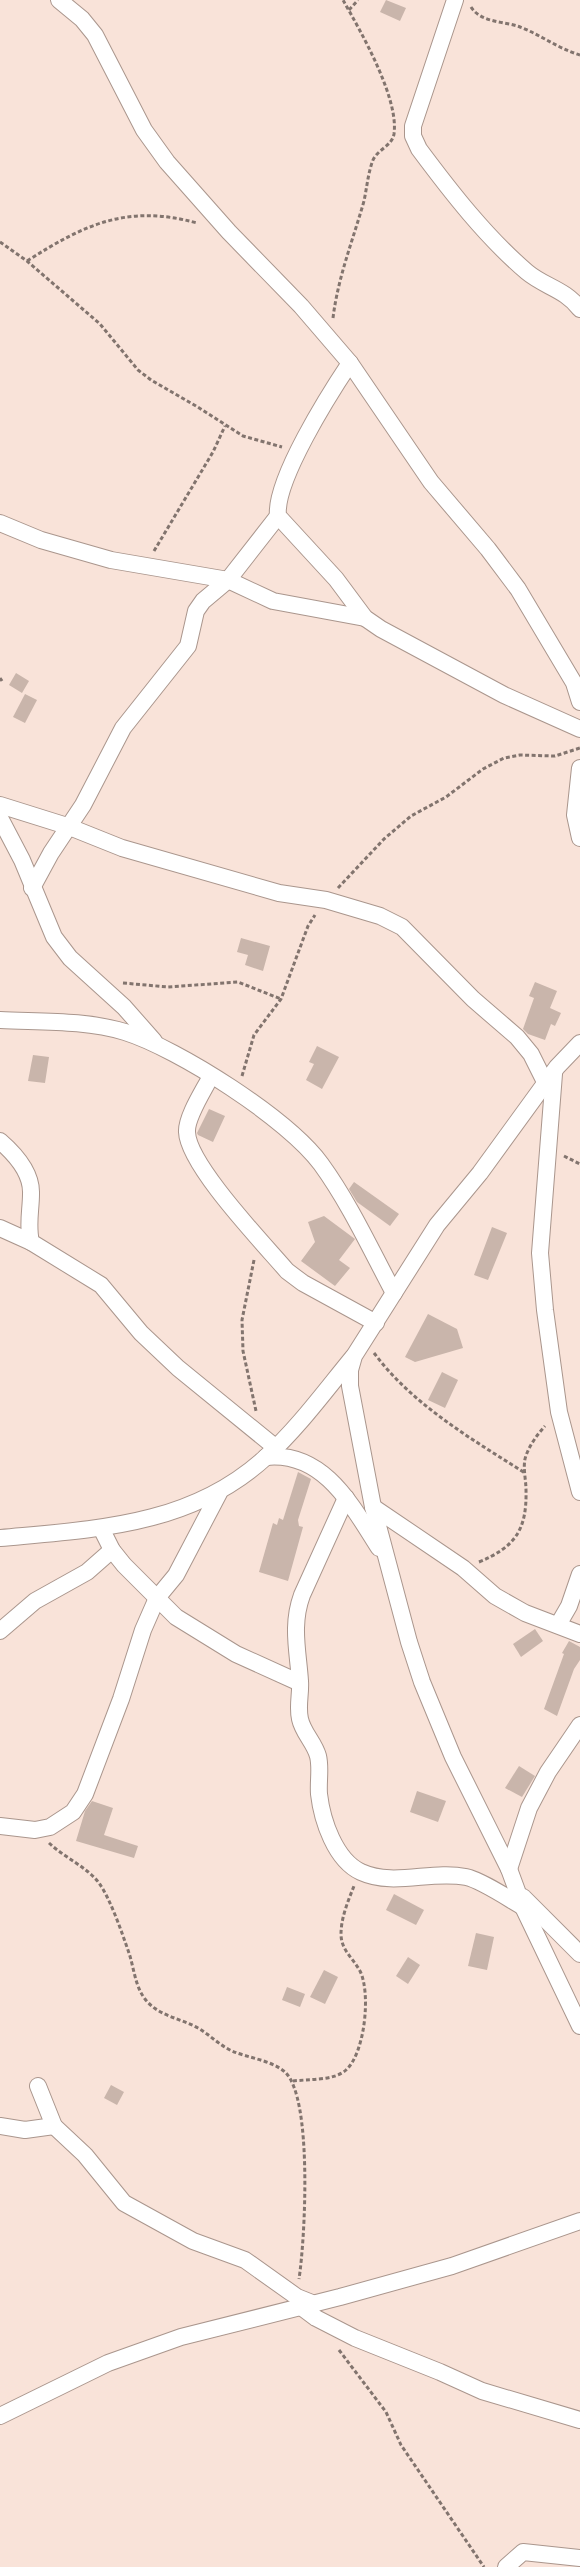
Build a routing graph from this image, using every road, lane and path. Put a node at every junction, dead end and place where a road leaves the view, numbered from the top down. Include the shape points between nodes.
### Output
1 (59, 0) edge
2 (344, 0) edge
3 (358, 0) edge
4 (454, 0) edge
5 (466, 0) edge
6 (349, 10) junction
7 (580, 55) edge
8 (200, 224) dead end
9 (0, 242) edge
10 (27, 262) junction
11 (580, 309) edge
12 (331, 339) junction
13 (350, 363) junction
14 (225, 426) junction
15 (300, 451) junction
16 (278, 516) junction
17 (0, 524) edge
18 (145, 564) junction
19 (228, 580) junction
20 (365, 618) junction
21 (580, 702) edge
22 (580, 729) edge
23 (580, 748) edge
24 (580, 768) edge
25 (0, 805) edge
26 (0, 818) edge
27 (67, 826) junction
28 (580, 838) edge
29 (32, 888) junction
30 (326, 900) junction
31 (95, 980) junction
32 (281, 999) junction
33 (0, 1020) edge
34 (580, 1043) edge
35 (156, 1044) junction
36 (211, 1076) junction
37 (550, 1078) junction
38 (238, 1094) junction
39 (0, 1141) edge
40 (0, 1228) edge
41 (260, 1239) junction
42 (31, 1242) junction
43 (394, 1293) junction
44 (376, 1323) junction
45 (364, 1340) junction
46 (354, 1356) junction
47 (558, 1412) junction
48 (260, 1434) junction
49 (270, 1452) junction
50 (525, 1473) junction
51 (219, 1492) junction
52 (580, 1492) edge
53 (346, 1498) junction
54 (372, 1507) junction
55 (101, 1528) junction
56 (0, 1538) edge
57 (112, 1550) junction
58 (388, 1563) junction
59 (462, 1568) junction
60 (580, 1574) edge
61 (157, 1598) junction
62 (558, 1624) junction
63 (0, 1631) edge
64 (580, 1634) edge
65 (300, 1683) junction
66 (580, 1725) edge
67 (0, 1826) edge
68 (35, 1830) junction
69 (509, 1869) junction
70 (359, 1871) junction
71 (521, 1900) junction
72 (580, 1954) edge
73 (580, 2026) edge
74 (293, 2081) junction
75 (38, 2086) dead end
76 (0, 2126) edge
77 (54, 2126) junction
78 (580, 2221) edge
79 (303, 2302) junction
80 (338, 2347) dead end
81 (0, 2416) edge
82 (580, 2420) edge
83 (580, 2558) edge
84 (484, 2567) edge
85 (506, 2567) edge

1 - 12 street via 82,18 95,35 144,130 167,162
2 - 6 path
3 - 6 path
4 - 11 street via 413,126 413,136 419,149 473,217 511,257 529,274 568,295
5 - 7 path via 485,19 519,27
6 - 12 path via 390,103 394,134 390,144 374,159 340,276
8 - 10 path via 136,214 92,225
9 - 10 path
10 - 14 path via 100,324 138,370
12 - 13 street
13 - 15 street via 322,405
13 - 21 street via 431,482 518,589 574,683
14 - 15 path via 268,445
14 - 18 path via 197,480
15 - 16 street via 280,495
16 - 19 street
16 - 20 street via 336,579
17 - 18 street via 80,552
18 - 19 street
19 - 20 street via 273,601
19 - 27 street via 196,611 188,646 123,728 83,805
20 - 22 street via 381,630 504,695
23 - 30 path via 555,756 504,758 483,769 446,797 404,822
24 - 28 street via 576,815
25 - 27 street
26 - 29 street via 22,860
27 - 29 street
27 - 30 street via 101,841 173,863 279,893
29 - 31 street via 54,937 70,958
30 - 32 path via 308,926
30 - 37 street via 380,916 402,927 473,999 517,1037
31 - 32 path via 168,987 238,982
31 - 35 street
32 - 38 path via 254,1035
33 - 35 street via 89,1026 123,1032
34 - 37 street
35 - 36 street
36 - 38 street
36 - 41 street via 191,1117 188,1138 210,1178
37 - 43 street via 437,1226
37 - 47 street via 540,1252
38 - 43 street via 298,1139 321,1164
39 - 42 street via 10,1150 30,1181
40 - 42 street
41 - 44 street via 287,1271 303,1283
41 - 48 path via 242,1320 243,1351
42 - 48 street via 101,1285 141,1333 178,1368
43 - 44 street
44 - 45 street
45 - 46 street
45 - 50 path via 390,1375 412,1395 464,1435
46 - 49 street
46 - 54 street via 350,1386
47 - 50 path via 536,1437 525,1459
47 - 52 street
48 - 49 street
49 - 51 street
49 - 53 street via 315,1468 336,1484
50 - 59 path via 525,1511 514,1540 506,1549
51 - 55 street via 160,1517
51 - 61 street via 176,1575
53 - 58 street
53 - 65 street via 296,1611 294,1627
54 - 58 street
54 - 59 street
55 - 56 street
55 - 57 street
57 - 61 street
57 - 63 street via 86,1572 35,1601
58 - 69 street via 422,1682 453,1757
59 - 62 street via 495,1596 525,1613
60 - 62 street via 569,1606
61 - 65 street via 176,1617 201,1634
61 - 68 street via 85,1794 73,1812 50,1827
62 - 64 street
65 - 70 street via 300,1719 318,1757 322,1811 340,1854
66 - 69 street via 548,1772 529,1808
67 - 68 street
68 - 74 path via 100,1884 139,1987 156,2010 198,2028 232,2051 283,2070
69 - 71 street
70 - 71 street via 375,1877 399,1879 468,1877
70 - 74 path via 344,1912 341,1935 343,1948 360,1971 366,1990 359,2045 346,2070 334,2076
71 - 72 street
71 - 73 street
74 - 79 path via 299,2102 303,2157
75 - 77 street
76 - 77 street via 25,2130
77 - 79 street via 85,2155 124,2203 193,2241 245,2260
78 - 79 street via 452,2266
79 - 81 street via 181,2336 108,2363
79 - 82 street via 316,2318 355,2338 482,2391
80 - 84 path via 386,2412 401,2445
83 - 85 street via 522,2552

